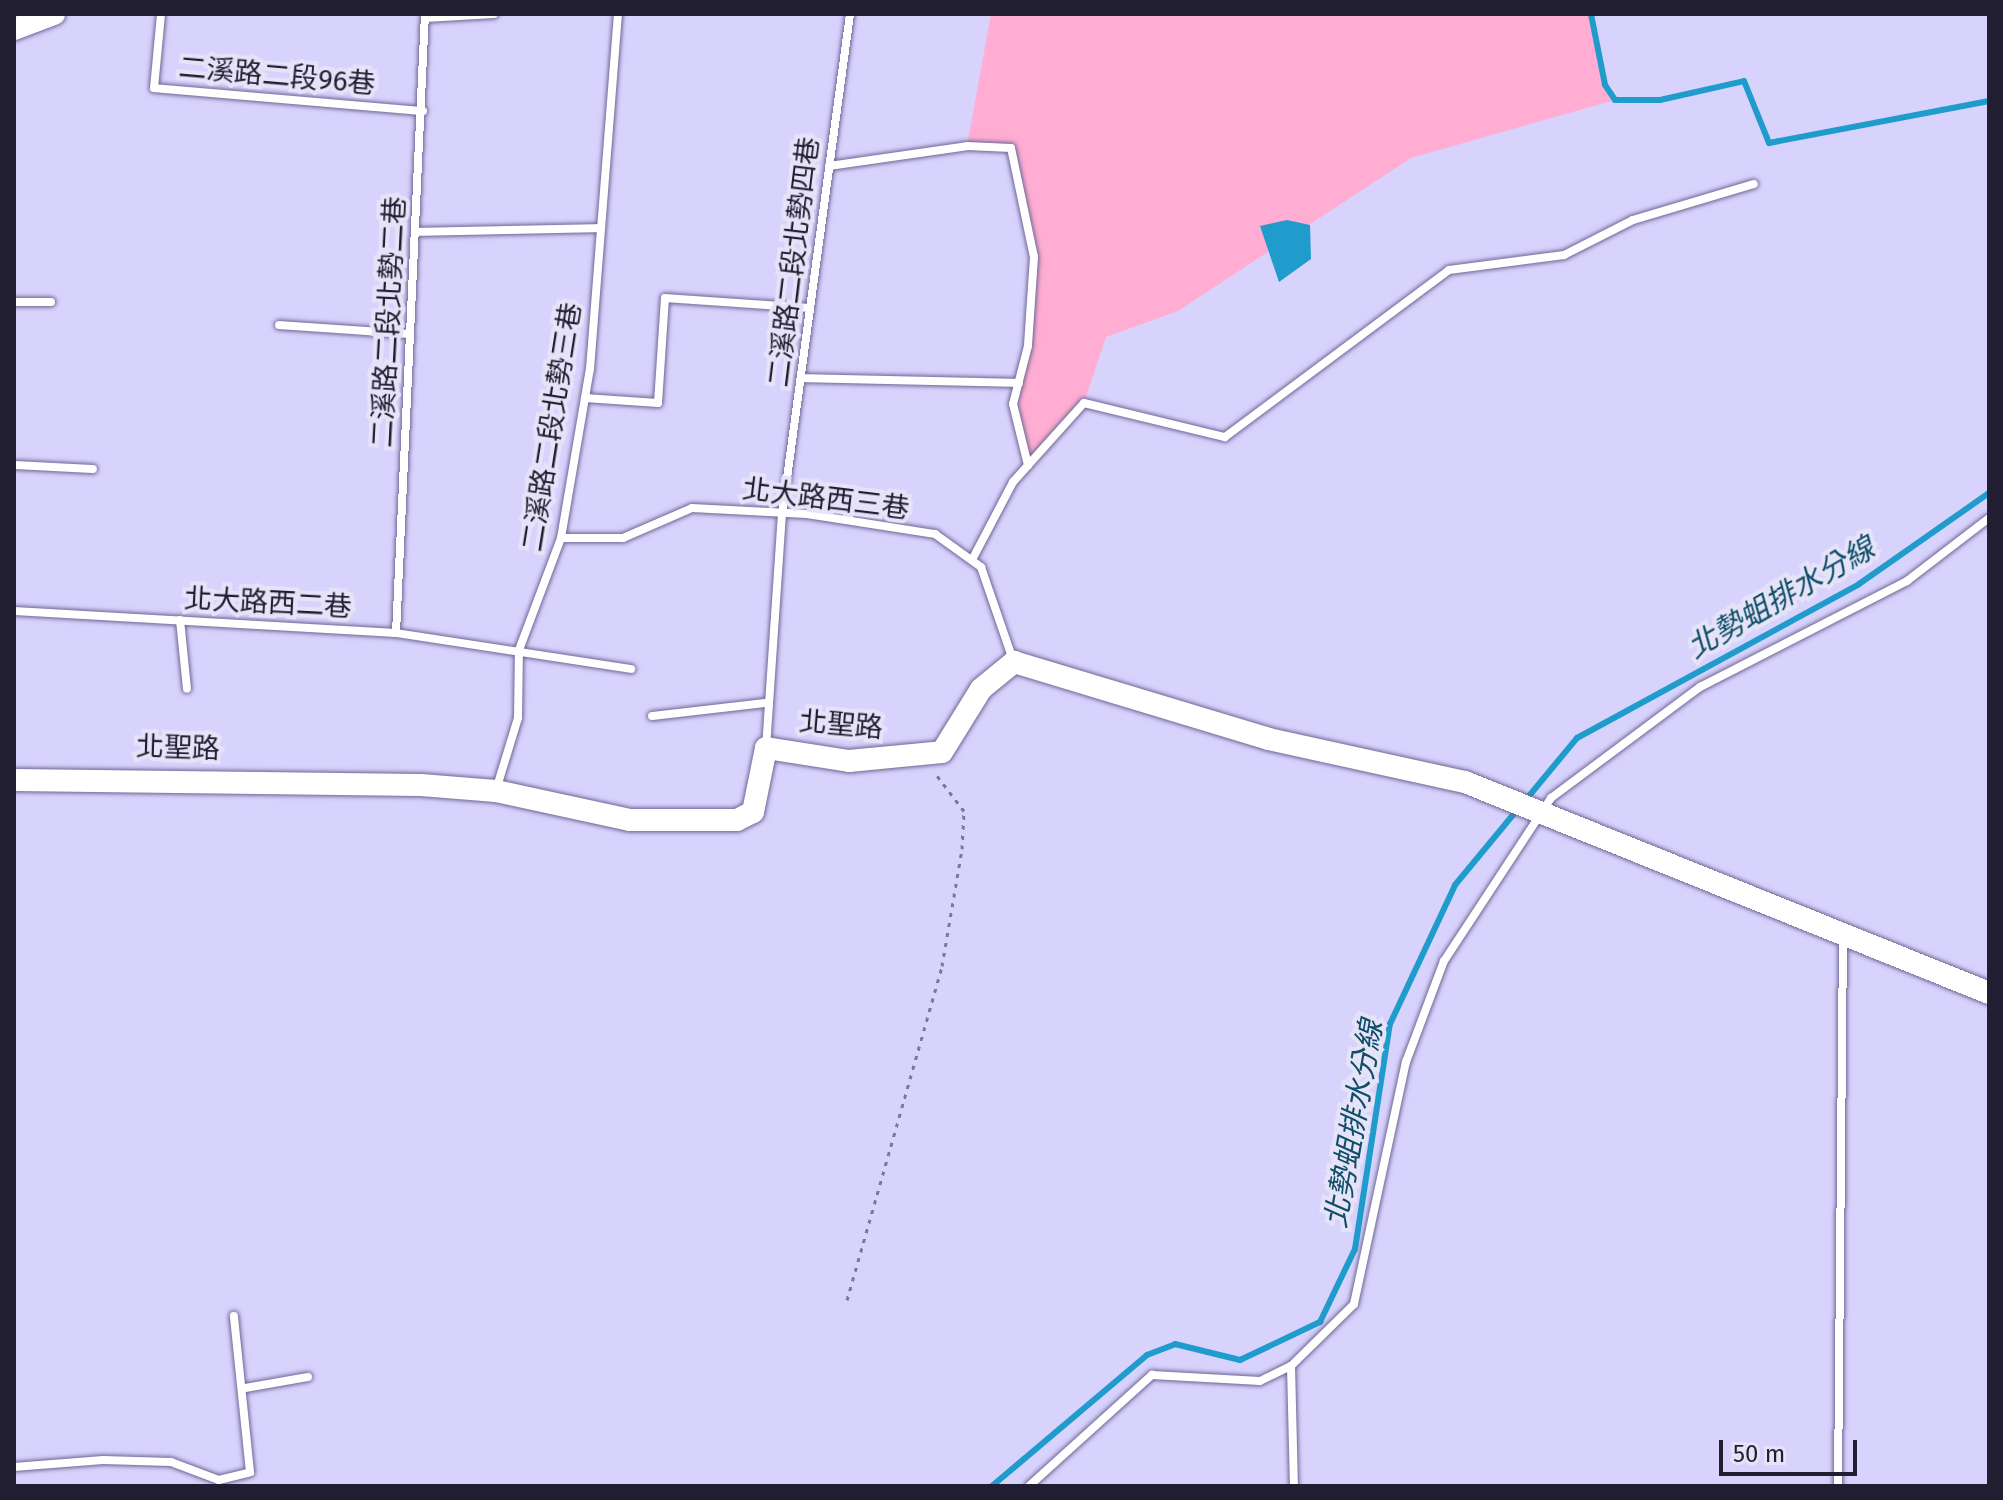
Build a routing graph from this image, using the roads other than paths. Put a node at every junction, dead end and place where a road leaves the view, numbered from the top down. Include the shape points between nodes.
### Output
1 (54, 14) edge
2 (161, 14) edge
3 (494, 14) edge
4 (618, 14) edge
5 (850, 14) edge
6 (425, 16) edge
7 (14, 29) edge
8 (423, 111) junction
9 (829, 166) junction
10 (1754, 184) dead end
11 (601, 228) junction
12 (416, 232) junction
13 (14, 302) edge
14 (51, 302) dead end
15 (810, 308) junction
16 (279, 325) dead end
17 (410, 334) junction
18 (801, 378) junction
19 (1019, 383) junction
20 (585, 398) junction
21 (14, 465) edge
22 (1028, 465) junction
23 (93, 469) dead end
24 (782, 515) junction
25 (1989, 518) edge
26 (561, 538) junction
27 (973, 558) junction
28 (14, 611) edge
29 (180, 620) junction
30 (396, 633) junction
31 (519, 650) junction
32 (1014, 662) junction
33 (631, 669) dead end
34 (187, 689) dead end
35 (765, 703) junction
36 (652, 716) dead end
37 (766, 748) junction
38 (14, 780) edge
39 (496, 791) junction
40 (1526, 810) junction
41 (1843, 936) junction
42 (1989, 993) edge
43 (234, 1316) dead end
44 (1291, 1366) junction
45 (308, 1377) dead end
46 (245, 1388) junction
47 (14, 1467) edge
48 (1029, 1486) edge
49 (1294, 1486) edge
50 (1838, 1486) edge

1 - 7 street
2 - 8 lane, 二溪路二段96巷 via 154,88
3 - 6 lane
4 - 11 lane, 二溪路二段北勢三巷
5 - 9 lane, 二溪路二段北勢四巷
6 - 8 lane, 二溪路二段北勢二巷
8 - 12 lane, 二溪路二段北勢二巷
9 - 15 lane, 二溪路二段北勢四巷
9 - 19 lane via 967,146 1011,148 1034,257
10 - 22 lane via 1633,220 1564,255 1449,270 1225,437 1084,403
11 - 12 lane
11 - 20 lane, 二溪路二段北勢三巷
12 - 17 lane, 二溪路二段北勢二巷
13 - 14 lane
15 - 18 lane, 二溪路二段北勢四巷
15 - 20 lane via 665,298 658,403
16 - 17 lane
17 - 30 lane, 二溪路二段北勢二巷
18 - 19 lane
18 - 24 lane, 二溪路二段北勢四巷
19 - 22 lane via 1013,404
20 - 26 lane, 二溪路二段北勢三巷
21 - 23 lane
22 - 27 lane
24 - 26 lane, 北大路西三巷 via 692,508 623,538
24 - 27 lane, 北大路西三巷 via 935,534
24 - 35 lane
25 - 40 lane via 1907,581 1700,687 1551,798
26 - 31 lane, 二溪路二段北勢三巷 via 534,626
27 - 32 lane, 北大路西三巷 via 997,600
28 - 29 lane, 北大路西二巷
29 - 30 lane, 北大路西二巷
29 - 34 lane
30 - 31 lane, 北大路西二巷
31 - 33 lane, 北大路西二巷
31 - 39 lane, 二溪路二段北勢三巷 via 518,718
32 - 37 street, 北聖路 via 981,689 942,752 921,759 849,761
32 - 40 street via 1269,739 1465,782
35 - 36 lane
35 - 37 lane
37 - 39 street, 北聖路 via 753,812 737,820 630,820
38 - 39 street, 北聖路 via 101,776
40 - 41 street via 1599,831
40 - 44 lane via 1444,961 1406,1062 1354,1304
41 - 42 street
41 - 50 lane
43 - 46 lane via 236,1366
44 - 48 lane via 1260,1381 1152,1375
44 - 49 lane
45 - 46 lane
46 - 47 lane via 250,1472 219,1480 171,1462 103,1460

